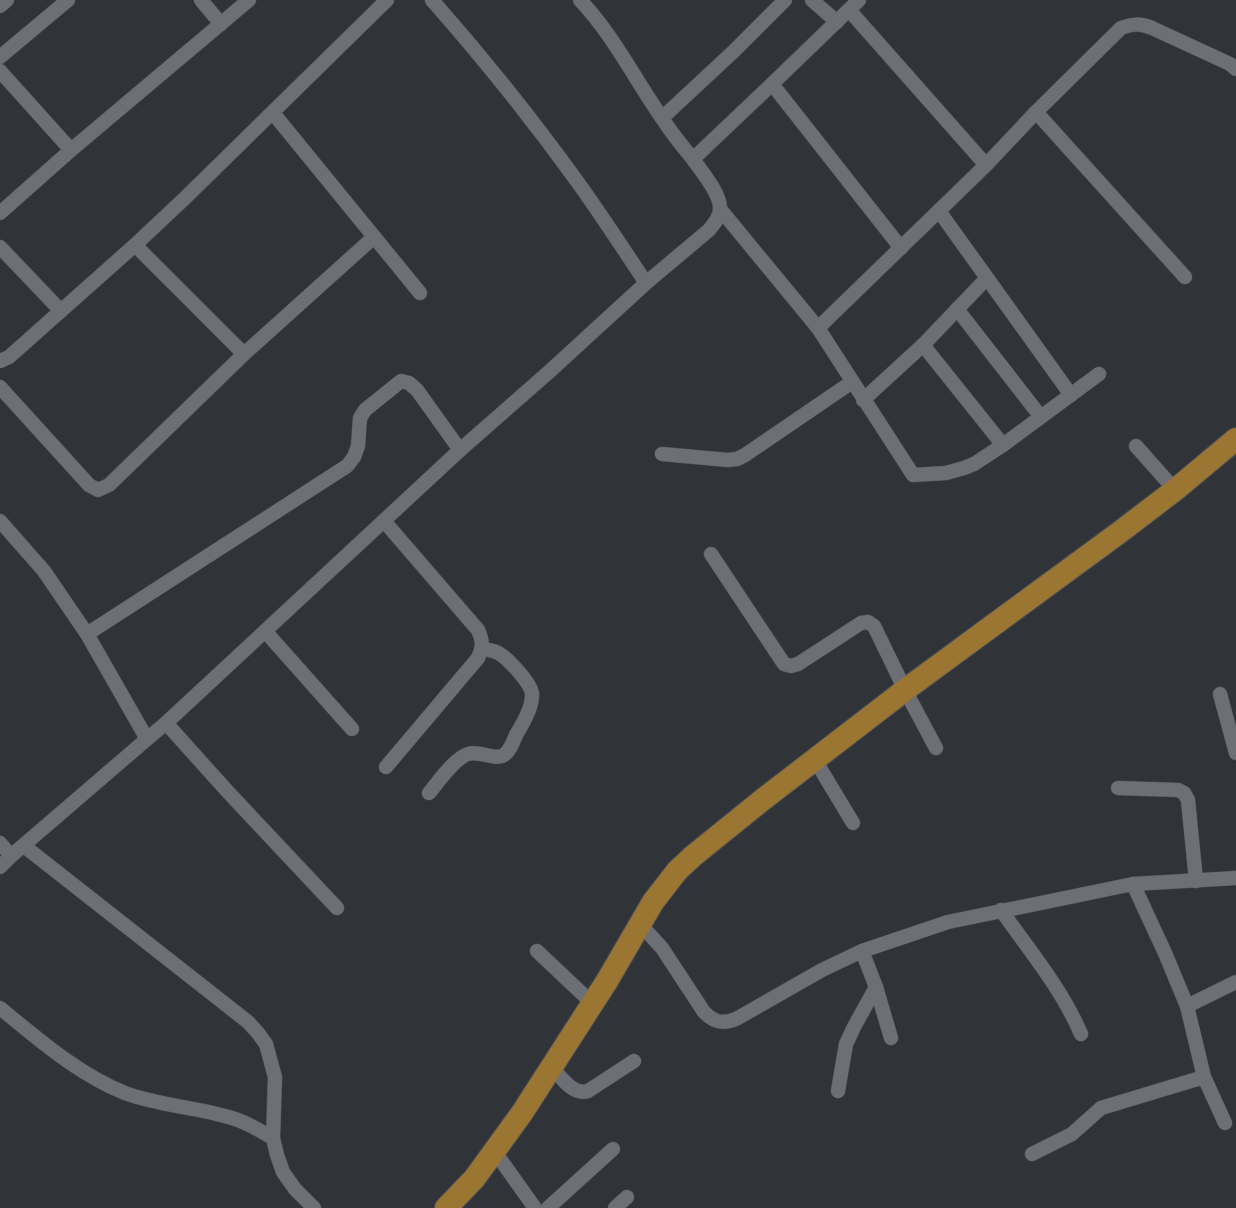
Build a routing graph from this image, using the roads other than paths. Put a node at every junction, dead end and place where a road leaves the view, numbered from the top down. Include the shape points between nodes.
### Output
1 (7, 0) edge
2 (68, 0) edge
3 (201, 0) edge
4 (249, 0) edge
5 (387, 0) edge
6 (432, 0) edge
7 (580, 0) edge
8 (785, 0) edge
9 (812, 0) edge
10 (854, 5) edge
11 (0, 6) edge
12 (837, 22) junction
13 (221, 24) junction
14 (0, 57) edge
15 (1236, 69) edge
16 (0, 71) edge
17 (772, 84) junction
18 (1036, 112) junction
19 (273, 113) junction
20 (662, 118) junction
21 (71, 150) junction
22 (693, 159) junction
23 (986, 165) junction
24 (720, 209) junction
25 (939, 211) junction
26 (0, 213) edge
27 (374, 237) junction
28 (135, 245) junction
29 (0, 247) edge
30 (901, 248) junction
31 (1185, 277) dead end
32 (987, 278) junction
33 (646, 283) junction
34 (420, 292) dead end
35 (957, 309) junction
36 (61, 311) junction
37 (818, 328) junction
38 (923, 345) junction
39 (244, 354) junction
40 (0, 361) edge
41 (1099, 374) dead end
42 (852, 382) junction
43 (0, 387) edge
44 (1071, 395) junction
45 (863, 400) junction
46 (1041, 417) junction
47 (1236, 439) edge
48 (1003, 445) junction
49 (1136, 446) dead end
50 (460, 450) junction
51 (662, 454) dead end
52 (1175, 490) junction
53 (0, 521) edge
54 (384, 521) junction
55 (711, 554) dead end
56 (266, 631) junction
57 (87, 634) junction
58 (482, 649) junction
59 (905, 690) junction
60 (1220, 694) dead end
61 (166, 723) junction
62 (352, 729) dead end
63 (147, 740) junction
64 (936, 748) dead end
65 (1236, 753) edge
66 (815, 760) junction
67 (386, 767) dead end
68 (1118, 788) dead end
69 (429, 793) dead end
70 (853, 824) dead end
71 (0, 843) edge
72 (24, 846) junction
73 (11, 856) junction
74 (0, 867) edge
75 (1196, 880) junction
76 (1235, 882) edge
77 (1133, 884) junction
78 (337, 908) dead end
79 (1001, 910) junction
80 (640, 924) junction
81 (537, 951) dead end
82 (862, 951) junction
83 (1236, 982) edge
84 (876, 987) junction
85 (592, 1003) junction
86 (1187, 1006) junction
87 (0, 1008) edge
88 (1081, 1034) dead end
89 (891, 1038) dead end
90 (634, 1061) dead end
91 (552, 1067) junction
92 (1204, 1077) junction
93 (838, 1091) dead end
94 (1225, 1123) dead end
95 (273, 1138) junction
96 (613, 1149) dead end
97 (495, 1152) junction
98 (1032, 1154) dead end
99 (627, 1197) dead end
100 (314, 1208) edge
101 (446, 1208) edge
102 (535, 1208) edge
103 (548, 1208) edge
104 (615, 1208) edge

1 - 11 street
2 - 14 street
3 - 13 street
4 - 13 street
5 - 19 street
6 - 33 street via 524,111
7 - 20 street via 608,33
8 - 20 street
9 - 12 street
10 - 12 street
10 - 23 street
12 - 17 street
13 - 21 street
15 - 18 street via 1152,27 1130,25 1121,28
16 - 21 street
17 - 22 street
17 - 30 street
18 - 23 street
18 - 31 street
19 - 27 street
19 - 28 street
20 - 22 street
21 - 26 street
22 - 24 street via 716,194
23 - 25 street
24 - 33 street via 709,230
24 - 37 street
25 - 30 street
25 - 32 street
27 - 34 street
27 - 39 street
28 - 36 street
28 - 39 street
29 - 36 street
30 - 37 street
32 - 35 street
32 - 44 street
33 - 50 street
35 - 38 street
35 - 46 street
36 - 40 street
37 - 42 street
38 - 45 street
38 - 48 street
39 - 43 street via 109,485 98,490 89,485
41 - 44 street
42 - 45 street
42 - 51 street via 737,459
44 - 46 street
45 - 48 street via 913,475 964,468
46 - 48 street
47 - 52 main road
49 - 52 street
50 - 54 street
50 - 57 street via 417,390 401,381 365,410 360,418 358,446 346,466
52 - 59 main road
53 - 57 street via 44,571
54 - 56 street
54 - 58 street via 477,630
55 - 59 street via 784,664 798,664 868,622
56 - 61 street
56 - 62 street
57 - 63 street
58 - 67 street
58 - 69 street via 497,652 529,684 531,705 503,756 468,754 451,766
59 - 64 street
59 - 66 main road
60 - 65 street
61 - 63 street
61 - 78 street
63 - 72 street
66 - 70 street
66 - 80 main road via 693,856 677,871
68 - 75 street via 1178,790 1184,794 1188,800
71 - 73 street
72 - 73 street
72 - 95 street via 258,1033 266,1044 275,1077
73 - 74 street
75 - 76 street
75 - 77 street
77 - 79 street
77 - 86 street
79 - 82 street via 948,922
79 - 88 street via 1063,999
80 - 82 street via 662,948 704,1012 718,1021 736,1019
80 - 85 main road
81 - 85 street
82 - 84 street
83 - 86 street
84 - 89 street
84 - 93 street via 846,1044
85 - 91 main road
86 - 92 street
87 - 95 street via 50,1048 123,1092 233,1118
90 - 91 street via 583,1092 572,1088
91 - 97 main road
92 - 94 street
92 - 98 street via 1101,1108 1072,1134
95 - 100 street via 283,1172
96 - 103 street
97 - 101 main road
97 - 102 street
99 - 104 street

